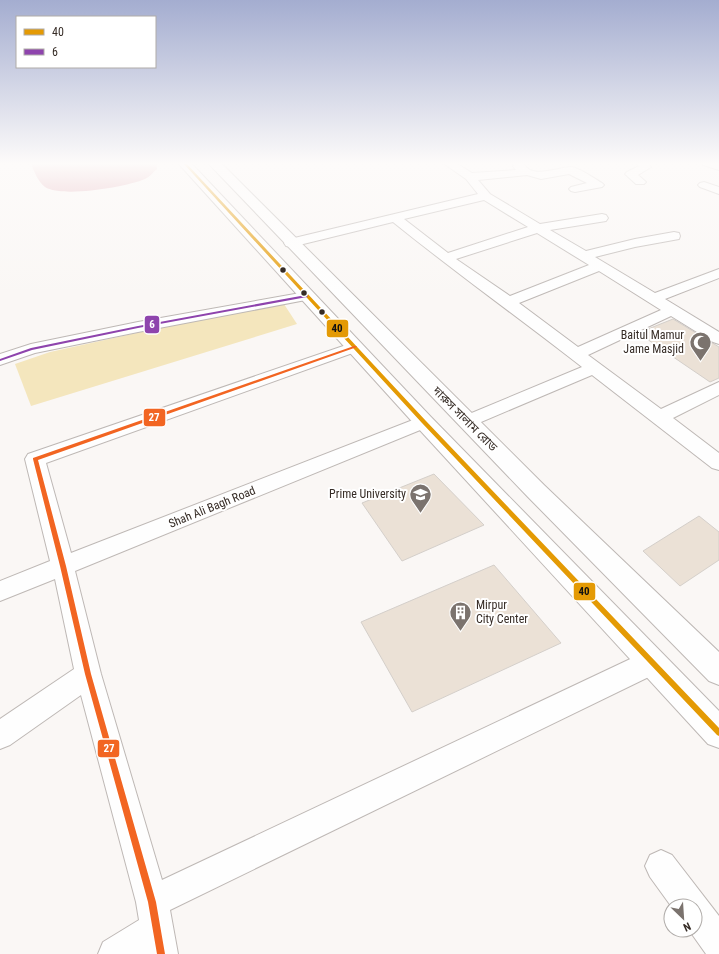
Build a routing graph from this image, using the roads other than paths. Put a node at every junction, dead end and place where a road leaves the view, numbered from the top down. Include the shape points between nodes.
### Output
1 (225, 208) edge
2 (257, 208) edge
3 (438, 208) edge
4 (505, 208) edge
5 (395, 218) junction
6 (602, 218) dead end
7 (538, 228) junction
8 (674, 236) dead end
9 (291, 243) junction
10 (584, 256) junction
11 (446, 258) junction
12 (600, 266) junction
13 (719, 273) edge
14 (306, 296) junction
15 (653, 299) junction
16 (508, 302) junction
17 (672, 310) junction
18 (719, 339) edge
19 (355, 347) junction
20 (576, 354) junction
21 (0, 360) edge
22 (593, 368) junction
23 (719, 388) edge
24 (462, 415) junction
25 (660, 417) junction
26 (430, 428) junction
27 (719, 463) edge
28 (63, 566) junction
29 (0, 590) edge
30 (652, 662) junction
31 (719, 671) edge
32 (88, 674) junction
33 (719, 733) edge
34 (0, 735) edge
35 (661, 866) dead end
36 (685, 898) edge
37 (703, 922) edge
38 (156, 928) edge
39 (719, 944) edge
40 (116, 954) edge

1 - 14 main road
2 - 9 main road, দারুস সালাম রোড
3 - 5 street
4 - 7 street
5 - 9 street
5 - 11 street
6 - 7 street
7 - 10 street
7 - 11 street
8 - 10 street
9 - 24 main road, দারুস সালাম রোড
10 - 12 street
11 - 16 street
12 - 15 street
12 - 16 street
13 - 15 street
14 - 19 main road
14 - 21 street via 31,349
15 - 17 street
16 - 20 street
17 - 18 street
17 - 20 street
19 - 26 main road
19 - 28 street via 35,459
20 - 22 street
22 - 24 street
22 - 25 street
23 - 25 street
24 - 26 main road
24 - 31 main road, দারুস সালাম রোড
25 - 27 street
26 - 28 street, Shah Ali Bagh Road
26 - 30 main road
28 - 29 street, Shah Ali Bagh Road
28 - 32 street
30 - 33 main road
30 - 38 street
32 - 34 street
32 - 38 street
35 - 36 street
37 - 39 street
38 - 40 street

